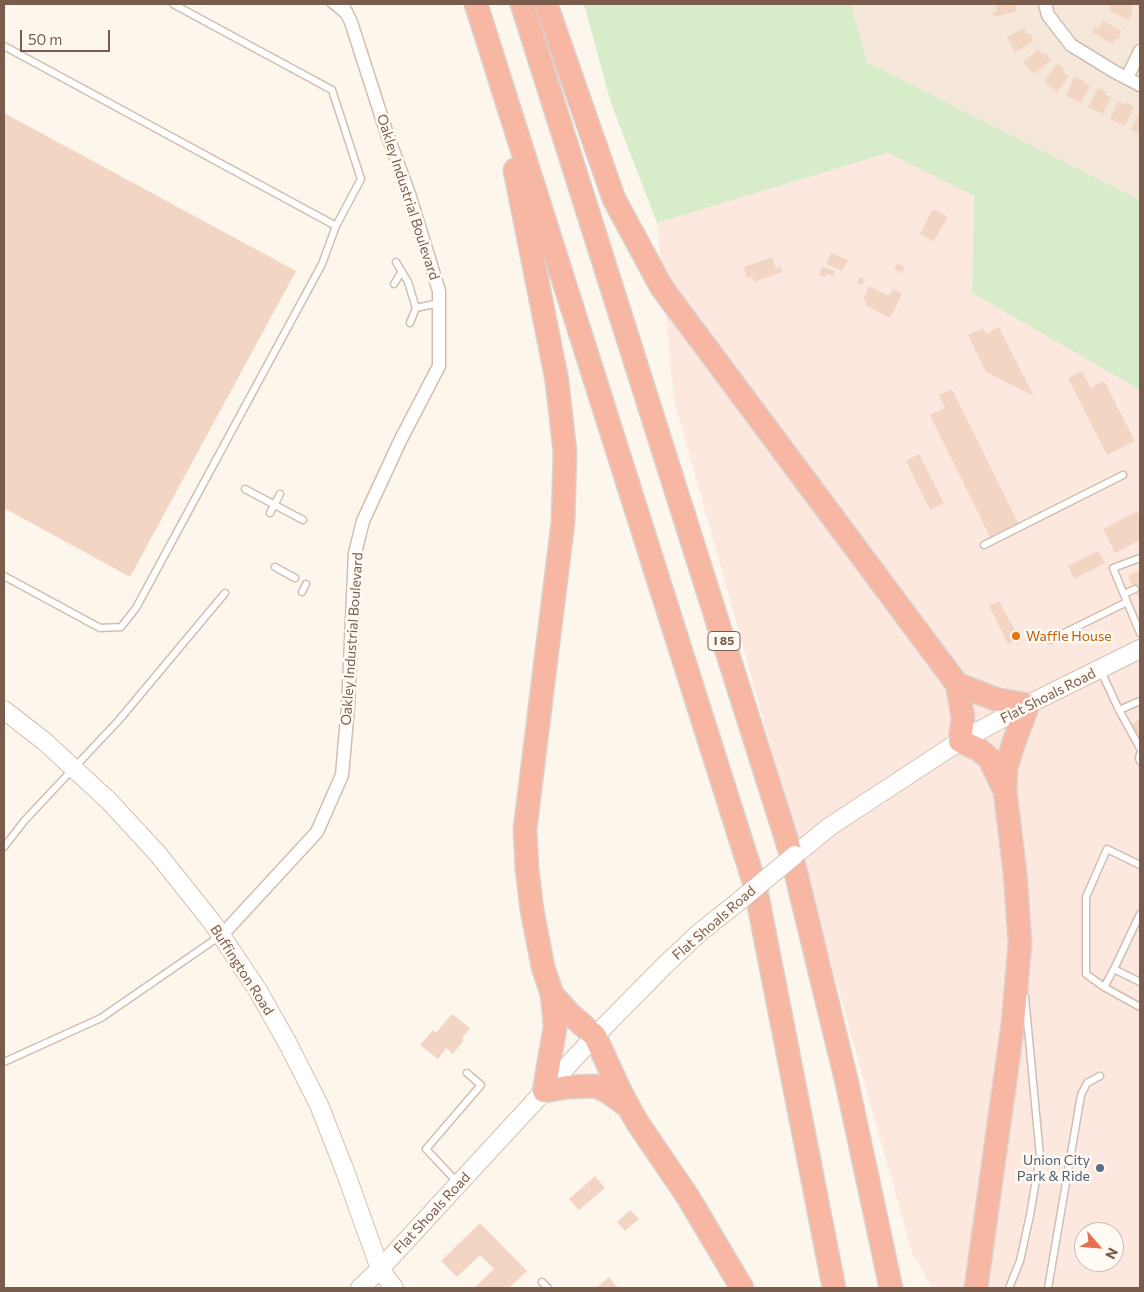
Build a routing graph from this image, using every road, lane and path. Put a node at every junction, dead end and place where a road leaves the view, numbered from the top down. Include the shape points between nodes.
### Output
1 (172, 4) edge
2 (331, 4) edge
3 (342, 4) edge
4 (476, 4) edge
5 (522, 4) edge
6 (546, 4) edge
7 (1045, 4) edge
8 (351, 22) junction
9 (4, 46) edge
10 (1140, 51) edge
11 (494, 64) junction
12 (1126, 78) junction
13 (1140, 84) edge
14 (336, 226) junction
15 (396, 262) dead end
16 (402, 271) junction
17 (394, 284) dead end
18 (439, 302) junction
19 (416, 308) junction
20 (410, 324) dead end
21 (1123, 475) dead end
22 (244, 489) dead end
23 (280, 494) dead end
24 (274, 505) junction
25 (270, 513) dead end
26 (303, 520) dead end
27 (984, 545) dead end
28 (1140, 558) edge
29 (275, 567) dead end
30 (4, 576) edge
31 (295, 578) dead end
32 (306, 584) dead end
33 (1135, 589) dead end
34 (302, 592) dead end
35 (225, 593) dead end
36 (1124, 594) junction
37 (1127, 602) junction
38 (1140, 633) edge
39 (1050, 640) dead end
40 (1140, 649) edge
41 (1100, 669) junction
42 (957, 684) junction
43 (1140, 701) edge
44 (1028, 705) junction
45 (4, 710) edge
46 (1119, 710) junction
47 (960, 741) junction
48 (1140, 748) edge
49 (1140, 754) edge
50 (1140, 761) edge
51 (74, 769) junction
52 (1005, 791) junction
53 (4, 847) edge
54 (1140, 865) edge
55 (1140, 914) edge
56 (221, 936) junction
57 (1020, 943) junction
58 (1114, 969) junction
59 (1024, 982) dead end
60 (1140, 982) edge
61 (1104, 987) junction
62 (1025, 991) dead end
63 (552, 994) junction
64 (1140, 1007) edge
65 (595, 1036) junction
66 (4, 1062) edge
67 (467, 1073) dead end
68 (1100, 1076) dead end
69 (544, 1091) junction
70 (629, 1108) junction
71 (459, 1183) junction
72 (380, 1269) junction
73 (542, 1282) dead end
74 (360, 1288) edge
75 (394, 1288) edge
76 (548, 1288) edge
77 (742, 1288) edge
78 (834, 1288) edge
79 (891, 1288) edge
80 (976, 1288) edge
81 (1009, 1288) edge
82 (1048, 1288) edge

1 - 14 lane via 332,90 361,179
2 - 8 lane
3 - 8 street, Oakley Industrial Boulevard
4 - 11 highway
5 - 79 highway, I 85 via 792,858 847,1083
6 - 42 highway via 614,199 662,288
7 - 12 street via 1048,15 1071,45
8 - 18 street, Oakley Industrial Boulevard via 409,194 439,291
9 - 14 lane
10 - 12 street
11 - 63 highway via 557,381 565,452 563,522 525,829 532,910 543,967
11 - 78 highway via 755,885
12 - 13 street
14 - 30 lane via 322,264 136,608 121,627 100,628
15 - 16 lane
16 - 17 lane
16 - 19 lane
18 - 19 lane
18 - 56 street, Oakley Industrial Boulevard via 439,366 363,521 355,553 342,775 317,832
19 - 20 lane
21 - 27 lane
22 - 24 lane
23 - 24 lane
24 - 25 lane
24 - 26 lane
28 - 36 lane via 1114,568
29 - 31 lane
32 - 34 lane
33 - 36 lane
35 - 51 lane
36 - 37 lane
37 - 38 lane
37 - 39 lane
40 - 41 street, Flat Shoals Road
41 - 44 street, Flat Shoals Road
41 - 46 lane
42 - 44 highway via 995,700
42 - 47 highway via 962,717
43 - 46 lane
44 - 47 street, Flat Shoals Road
44 - 52 highway via 1006,768
45 - 51 street, Buffington Road
46 - 48 lane
47 - 52 highway via 978,748 989,758
47 - 65 street, Flat Shoals Road, bridge via 829,827 699,934
49 - 50 lane
51 - 53 lane
51 - 56 street, Buffington Road via 157,853
52 - 57 highway
54 - 61 lane via 1107,849 1086,897 1086,974
55 - 58 lane
56 - 66 lane via 101,1018
56 - 72 street, Buffington Road via 260,995 316,1101
57 - 59 lane
57 - 80 highway via 1013,1023
58 - 60 lane
58 - 61 lane
61 - 64 lane
62 - 81 lane via 1040,1156 1020,1261
63 - 65 highway
63 - 69 highway via 554,1028
65 - 69 street, Flat Shoals Road
65 - 70 highway
67 - 71 lane via 481,1085 426,1148
68 - 82 lane via 1087,1082 1081,1095
69 - 70 highway via 596,1086
69 - 71 street, Flat Shoals Road
70 - 77 highway via 688,1197
71 - 72 street, Flat Shoals Road
72 - 74 street, Flat Shoals Road
72 - 75 street, Buffington Road
73 - 76 lane

